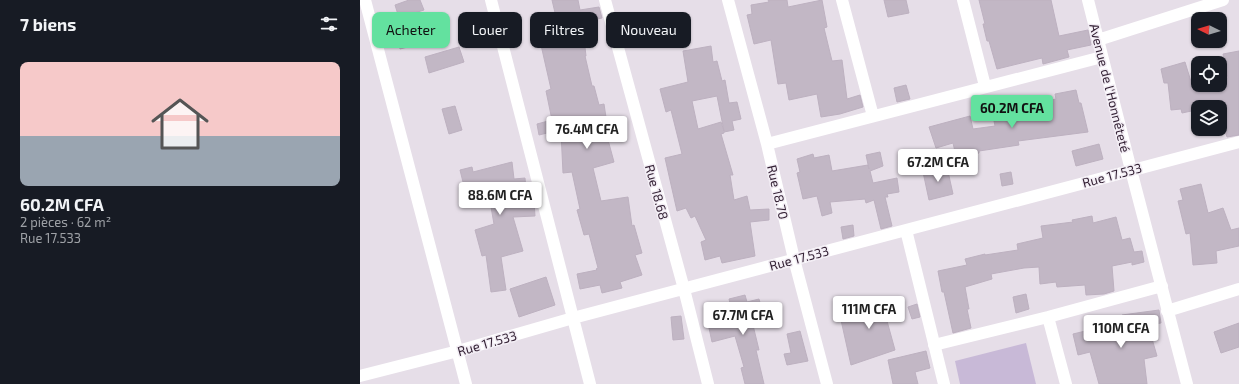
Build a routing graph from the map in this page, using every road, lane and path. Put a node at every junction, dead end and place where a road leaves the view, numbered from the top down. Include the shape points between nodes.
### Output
1 (365, 0) edge
2 (491, 0) edge
3 (605, 0) edge
4 (728, 0) edge
5 (842, 0) edge
6 (963, 0) edge
7 (1088, 0) edge
8 (1223, 0) edge
9 (1098, 40) junction
10 (1102, 56) junction
11 (985, 86) junction
12 (873, 116) junction
13 (1239, 142) edge
14 (767, 144) junction
15 (1130, 170) junction
16 (906, 230) junction
17 (794, 259) junction
18 (1162, 286) junction
19 (684, 289) junction
20 (1239, 289) edge
21 (1167, 311) junction
22 (1048, 317) junction
23 (573, 318) junction
24 (934, 345) junction
25 (458, 351) junction
26 (360, 376) edge
27 (466, 384) edge
28 (590, 384) edge
29 (708, 384) edge
30 (827, 384) edge
31 (944, 384) edge
32 (1066, 384) edge
33 (1187, 384) edge

1 - 25 street
2 - 23 street
3 - 19 street, Rue 18.68
4 - 14 street, Rue 18.70
5 - 12 street
6 - 11 street
7 - 9 street, Avenue de l'Honnêteté
8 - 9 street
9 - 10 street, Avenue de l'Honnêteté
10 - 11 street
10 - 15 street, Avenue de l'Honnêteté
11 - 12 street
12 - 14 street
13 - 15 street, Rue 17.533
14 - 17 street, Rue 18.70
15 - 16 street, Rue 17.533
15 - 18 street, Avenue de l'Honnêteté
16 - 17 street, Rue 17.533
16 - 24 street
17 - 19 street, Rue 17.533
17 - 30 street, Rue 18.70
18 - 21 street, Avenue de l'Honnêteté
18 - 22 street
19 - 23 street, Rue 17.533
19 - 29 street, Rue 18.68
20 - 21 street
21 - 33 street, Avenue de l'Honnêteté
22 - 24 street
22 - 32 street
23 - 25 street, Rue 17.533
23 - 28 street
24 - 31 street
25 - 26 street, Rue 17.533
25 - 27 street

